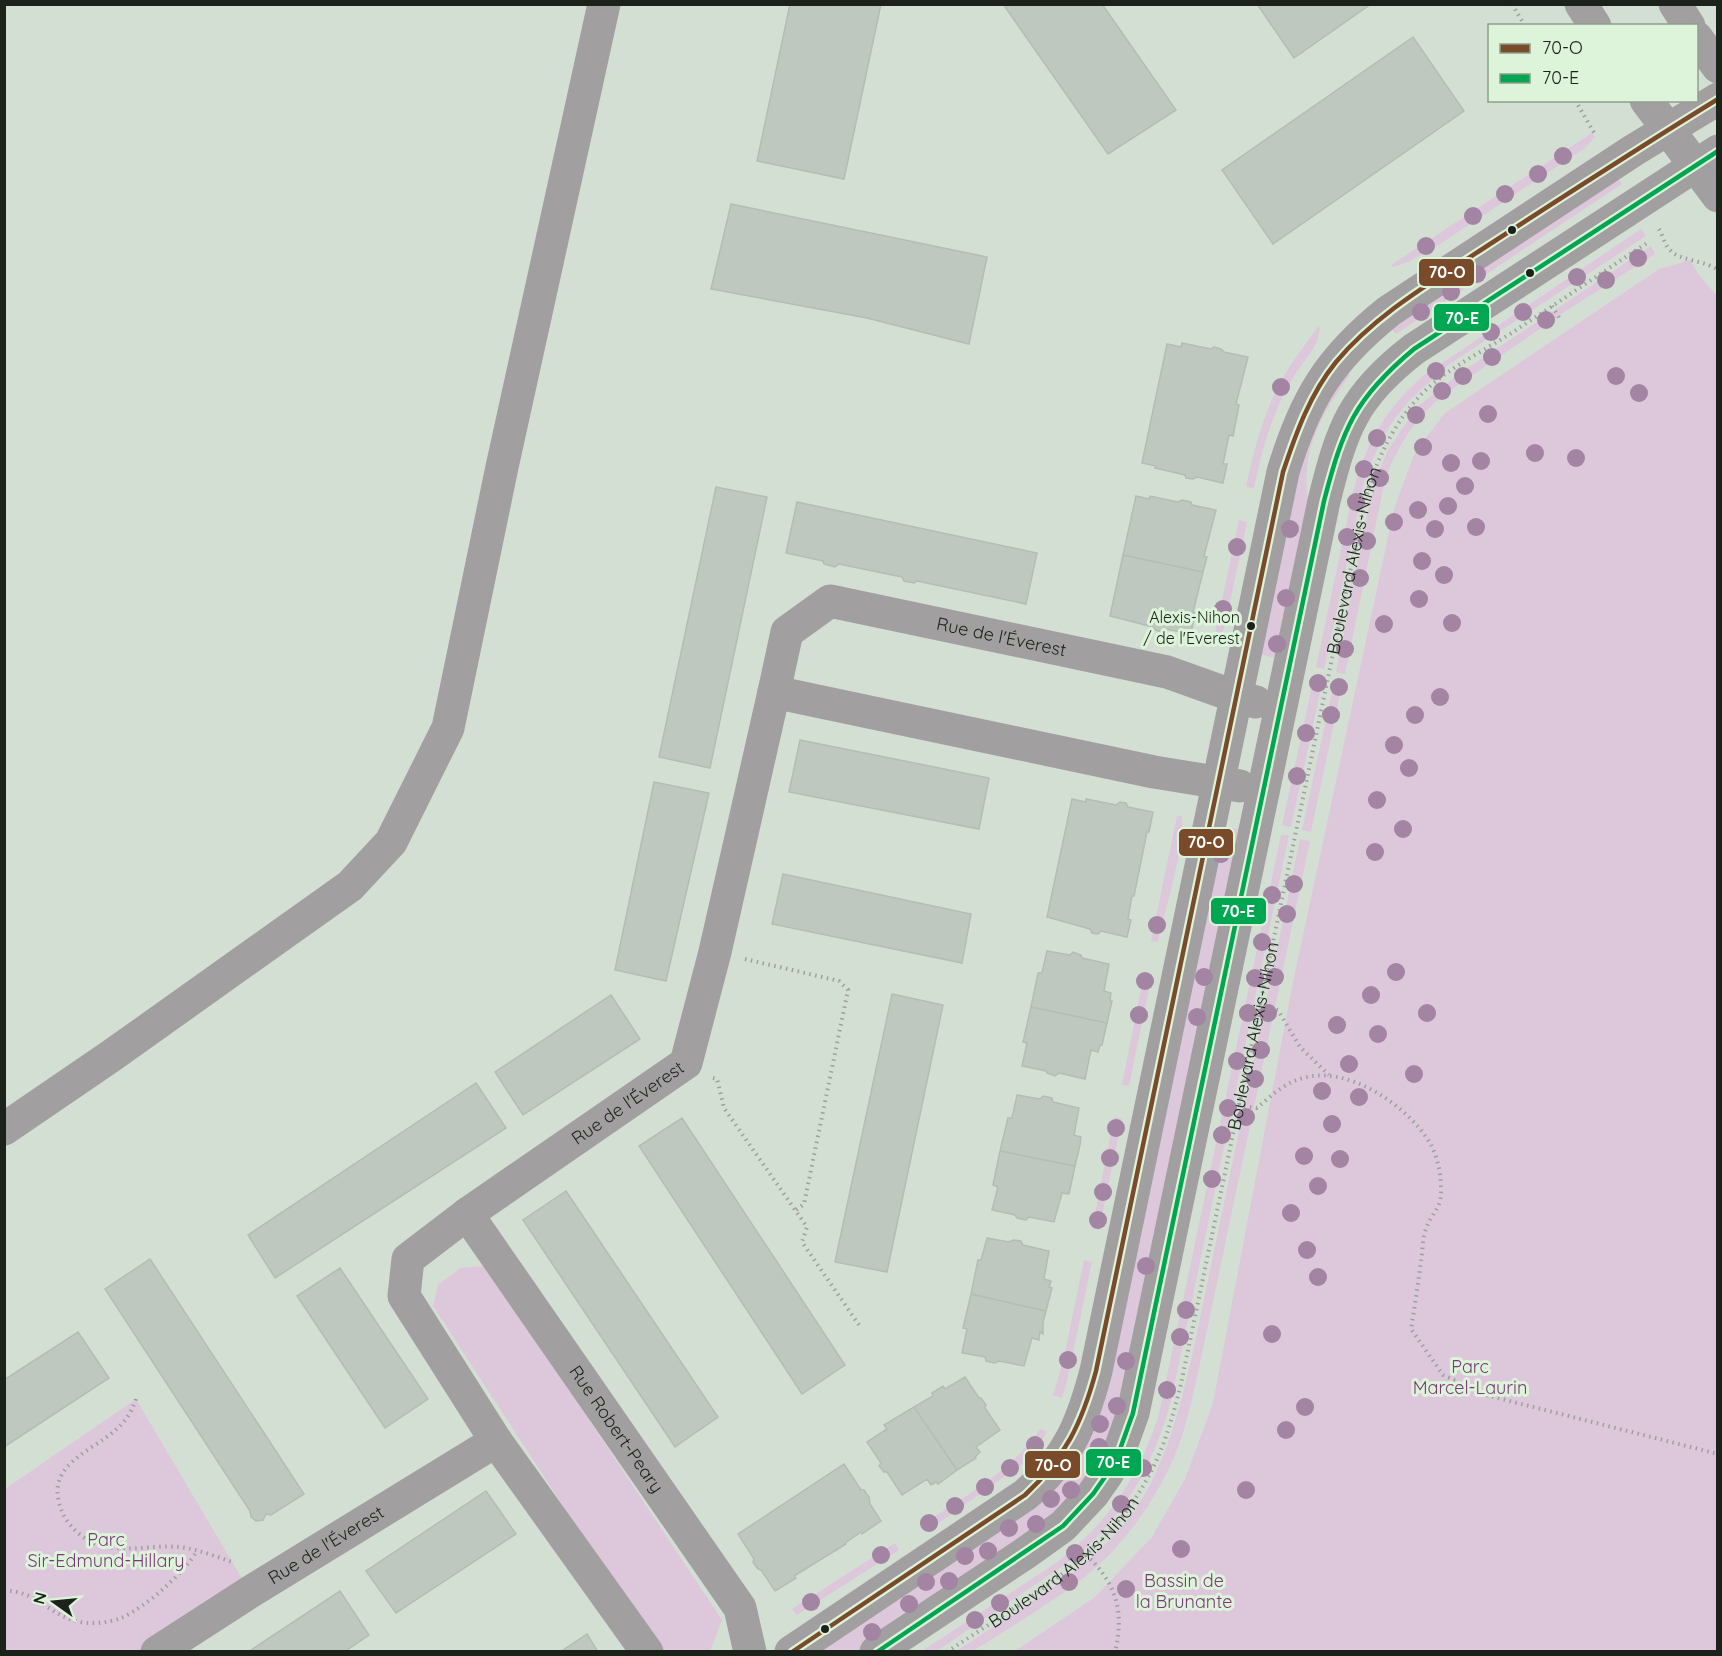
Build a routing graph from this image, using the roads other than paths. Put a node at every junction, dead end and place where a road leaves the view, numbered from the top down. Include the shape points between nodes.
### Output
1 (604, 4) edge
2 (1581, 4) edge
3 (1674, 4) edge
4 (1594, 24) edge
5 (1688, 24) edge
6 (1698, 40) edge
7 (1718, 67) edge
8 (1718, 99) edge
9 (1647, 102) edge
10 (1667, 130) junction
11 (1706, 158) edge
12 (1718, 196) edge
13 (1365, 330) junction
14 (1391, 367) junction
15 (774, 692) junction
16 (1236, 697) junction
17 (1281, 708) junction
18 (1219, 782) junction
19 (1264, 791) junction
20 (4, 1129) edge
21 (467, 1214) junction
22 (496, 1441) junction
23 (157, 1652) edge
24 (647, 1652) edge
25 (750, 1652) edge
26 (791, 1652) edge
27 (876, 1652) edge

1 - 20 street via 448,728 390,842 350,886
2 - 4 street
3 - 5 street
6 - 7 street
8 - 10 street
9 - 10 street
10 - 11 street
10 - 13 street via 1398,304
11 - 12 street
11 - 14 street, Boulevard Alexis-Nihon
13 - 14 street
13 - 16 street via 1321,382 1298,425 1283,472
14 - 17 street, Boulevard Alexis-Nihon via 1359,404 1339,447
15 - 16 street, Rue de l'Éverest via 787,632 830,601 1167,672
15 - 18 street via 1154,772
15 - 21 street, Rue de l'Éverest via 686,1063
16 - 17 street, Rue de l'Éverest
16 - 18 street
17 - 19 street, Boulevard Alexis-Nihon
18 - 19 street
18 - 26 street via 1096,1371 1075,1435 1047,1475 1025,1495
19 - 27 street, Boulevard Alexis-Nihon via 1133,1413 1119,1452 1093,1494 1063,1526
21 - 22 street, Rue de l'Éverest via 408,1259 404,1296
21 - 25 street, Rue Robert-Peary via 740,1608
22 - 23 street, Rue de l'Éverest
22 - 24 street

